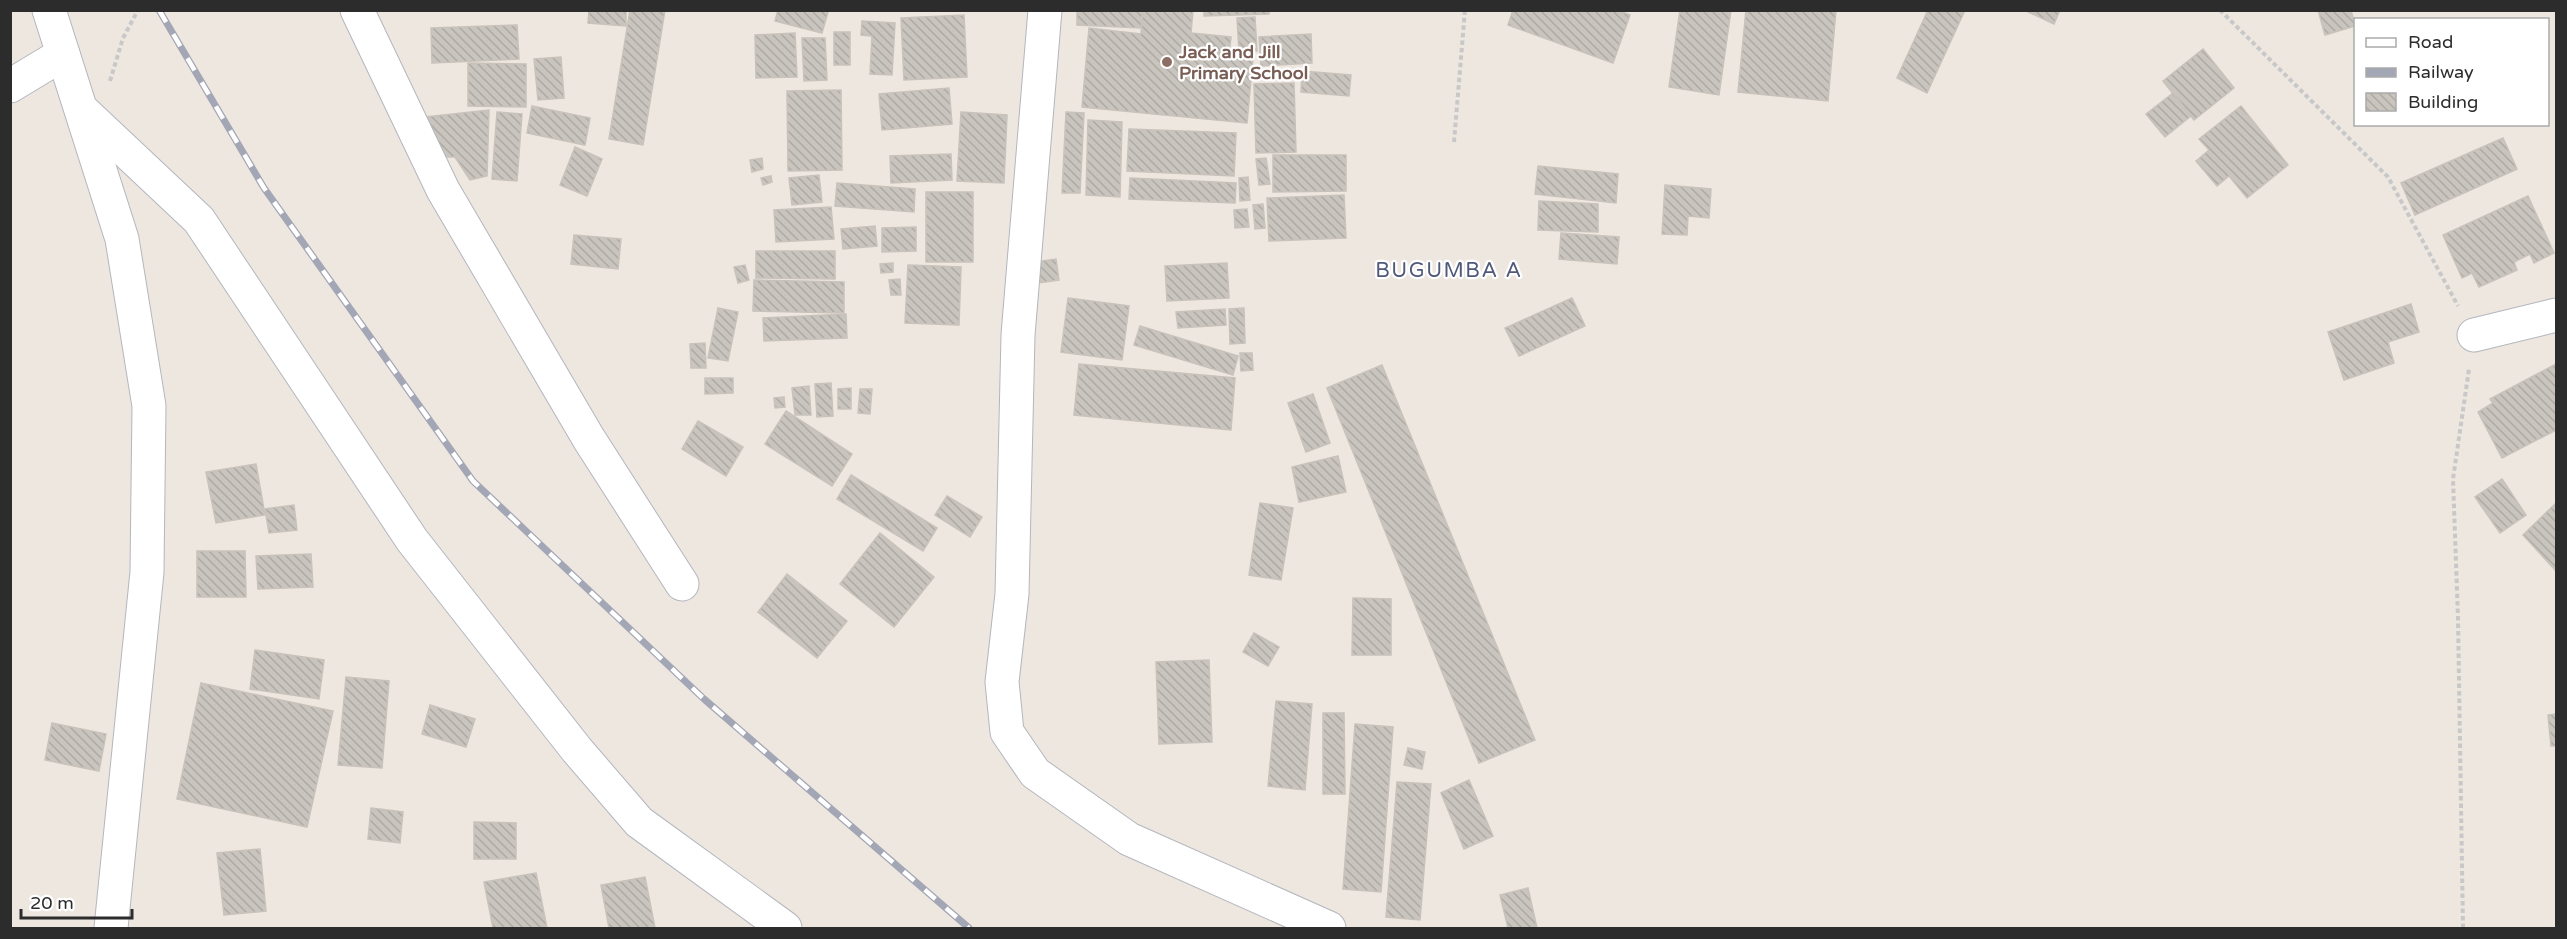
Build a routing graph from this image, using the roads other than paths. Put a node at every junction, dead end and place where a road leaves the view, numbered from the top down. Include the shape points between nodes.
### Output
1 (49, 10) edge
2 (357, 10) edge
3 (1045, 10) edge
4 (63, 54) junction
5 (10, 86) edge
6 (90, 118) junction
7 (2556, 315) edge
8 (2474, 335) road end
9 (682, 584) dead end
10 (111, 928) edge
11 (785, 928) edge
12 (1329, 928) edge

1 - 4 street
2 - 9 street via 443,190 589,439
3 - 12 street via 1018,335 1012,594 1002,682 1007,732 1035,773 1130,839
4 - 5 street
4 - 6 street
6 - 10 street via 122,239 149,406 147,572
6 - 11 street via 199,220 412,540 639,822
7 - 8 street

